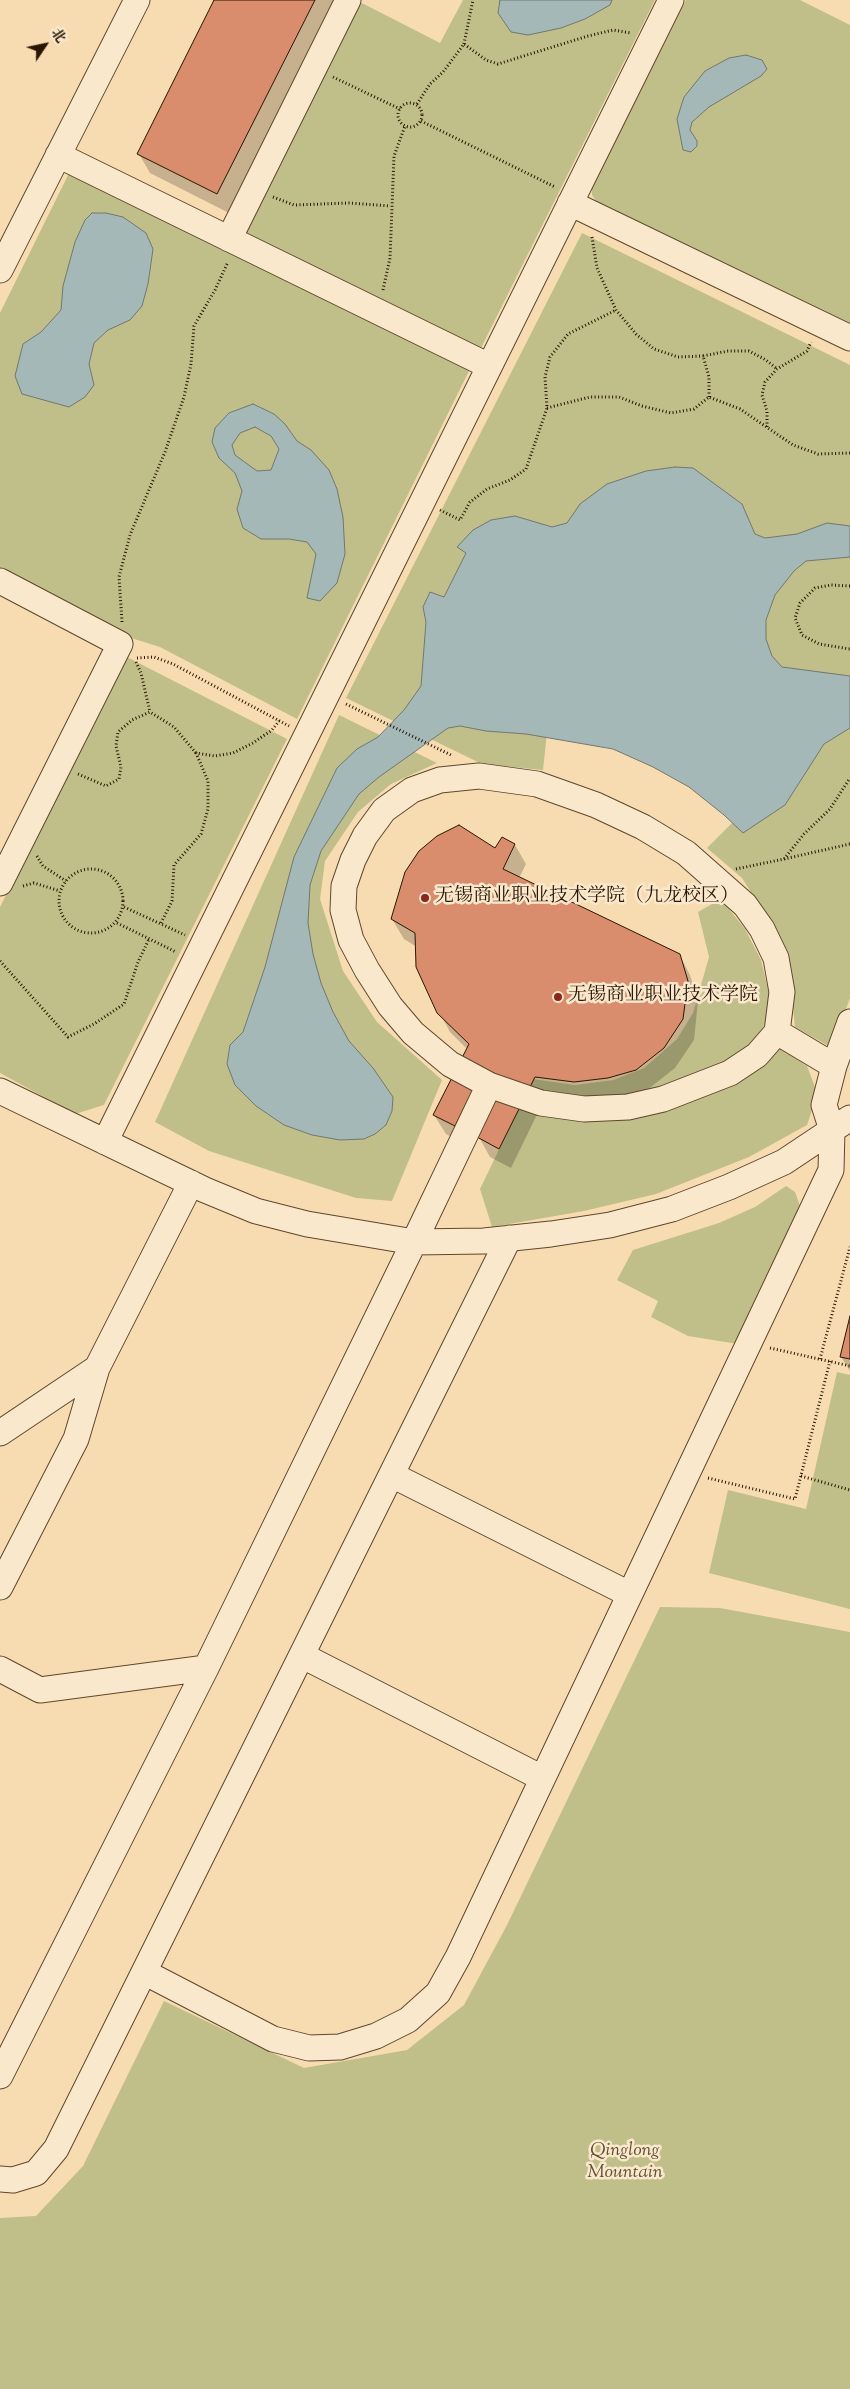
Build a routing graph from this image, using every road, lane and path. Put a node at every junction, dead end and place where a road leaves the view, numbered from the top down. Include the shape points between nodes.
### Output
1 (137, 0) edge
2 (348, 0) edge
3 (473, 0) edge
4 (671, 0) edge
5 (650, 42) junction
6 (464, 44) junction
7 (314, 68) junction
8 (417, 104) junction
9 (400, 109) junction
10 (421, 122) junction
11 (405, 126) junction
12 (58, 154) junction
13 (253, 190) junction
14 (577, 204) junction
15 (390, 206) junction
16 (233, 240) junction
17 (0, 270) edge
18 (616, 310) junction
19 (378, 312) junction
20 (820, 323) junction
21 (850, 338) edge
22 (703, 356) junction
23 (489, 366) junction
24 (776, 369) junction
25 (709, 397) junction
26 (547, 408) junction
27 (767, 428) junction
28 (850, 453) edge
29 (422, 501) junction
30 (0, 581) edge
31 (850, 586) edge
32 (120, 644) junction
33 (850, 649) edge
34 (327, 694) junction
35 (150, 712) junction
36 (279, 721) junction
37 (307, 735) junction
38 (445, 752) dead end
39 (196, 753) junction
40 (59, 765) junction
41 (850, 778) edge
42 (23, 838) junction
43 (850, 844) edge
44 (784, 859) junction
45 (711, 874) junction
46 (66, 881) junction
47 (8, 885) edge
48 (60, 891) junction
49 (124, 907) junction
50 (117, 923) junction
51 (161, 924) junction
52 (149, 939) junction
53 (199, 953) junction
54 (0, 961) edge
55 (850, 1022) edge
56 (777, 1032) junction
57 (834, 1066) junction
58 (489, 1085) junction
59 (0, 1091) edge
60 (841, 1124) edge
61 (105, 1142) junction
62 (190, 1183) junction
63 (509, 1238) junction
64 (414, 1242) junction
65 (850, 1247) edge
66 (749, 1343) junction
67 (820, 1359) junction
68 (830, 1361) junction
69 (850, 1366) edge
70 (97, 1368) junction
71 (0, 1433) edge
72 (688, 1473) junction
73 (392, 1475) junction
74 (801, 1476) junction
75 (850, 1490) edge
76 (0, 1587) edge
77 (629, 1594) junction
78 (303, 1656) junction
79 (206, 1668) junction
80 (0, 1669) edge
81 (542, 1778) junction
82 (144, 1972) junction
83 (0, 2076) edge
84 (0, 2179) edge

1 - 12 street
2 - 7 street
3 - 6 path
4 - 5 street
5 - 6 path via 630,32 613,30 498,64 486,60
5 - 14 street
6 - 8 path
7 - 9 path
7 - 13 street
8 - 9 path via 408,103
8 - 10 path via 422,112
9 - 11 path via 398,117
10 - 11 path
10 - 14 path
11 - 15 path via 394,156
12 - 16 street
12 - 17 street
13 - 15 path via 294,205 349,203
13 - 16 street
14 - 18 path via 597,268
14 - 20 street
14 - 23 street
15 - 19 path via 390,258
16 - 19 street
16 - 32 path via 215,290 194,326 192,364 184,397 130,535 119,576 123,615
18 - 22 path via 654,349 678,357
18 - 26 path via 568,334 550,357 545,377
19 - 23 street
20 - 21 street
20 - 24 path via 807,351
22 - 24 path via 728,351 749,352
22 - 25 path via 709,377
23 - 29 street
24 - 27 path via 765,382 762,395 768,411
25 - 26 path via 694,409 671,412 619,397 590,397
25 - 27 path via 740,409
26 - 29 path via 526,469 487,489 470,502 460,520
27 - 28 path via 793,445 818,454
29 - 34 street
30 - 32 street
31 - 33 path via 815,588 800,602 795,618 802,635 818,644
32 - 40 street
34 - 37 street
34 - 38 path
35 - 36 path via 134,658 154,657 173,664
35 - 39 path via 174,727
35 - 40 path via 132,720 118,732 119,779 106,786
36 - 37 path
36 - 39 path via 253,744 233,753 215,756
37 - 53 street
39 - 51 path via 208,781 208,809 201,834 174,864 172,902
40 - 42 street
41 - 44 path via 830,809
42 - 46 path via 43,866
42 - 47 street
43 - 44 path
44 - 45 path
45 - 56 street via 745,905 762,929 776,958 782,992
45 - 58 street via 686,853 643,827 596,804 537,784 478,776 440,780 412,790 384,810 365,836 344,886 343,910 351,940 390,1006 413,1032 450,1064
46 - 48 path
46 - 49 path via 82,870 106,872 121,888
47 - 48 path via 34,883
48 - 50 path via 62,913 69,925 78,931 102,933
49 - 50 path
49 - 51 path
50 - 52 path
51 - 53 path
52 - 53 path
52 - 54 path via 124,1004 68,1037
53 - 61 street
55 - 57 street
56 - 57 street
56 - 58 street via 757,1055 730,1073 663,1099 628,1106 584,1109 541,1103
57 - 60 street via 824,1105
58 - 64 street
59 - 61 street
60 - 63 street via 784,1162 672,1209 610,1226
60 - 66 street via 831,1170
61 - 62 street
62 - 64 street via 256,1211 308,1224
62 - 70 street
63 - 64 street
63 - 73 street
64 - 79 street
65 - 67 path
66 - 67 path
66 - 72 street
67 - 68 path
68 - 69 path
68 - 74 path
70 - 71 street
70 - 76 street via 76,1439
72 - 74 path via 795,1499
72 - 77 street
73 - 77 street
73 - 78 street
74 - 75 path
77 - 81 street
78 - 81 street
78 - 82 street
79 - 80 street via 40,1690
79 - 83 street
81 - 82 street via 438,1993 408,2020 376,2036 340,2047 309,2048 273,2039
82 - 84 street via 56,2149 36,2173 13,2180

